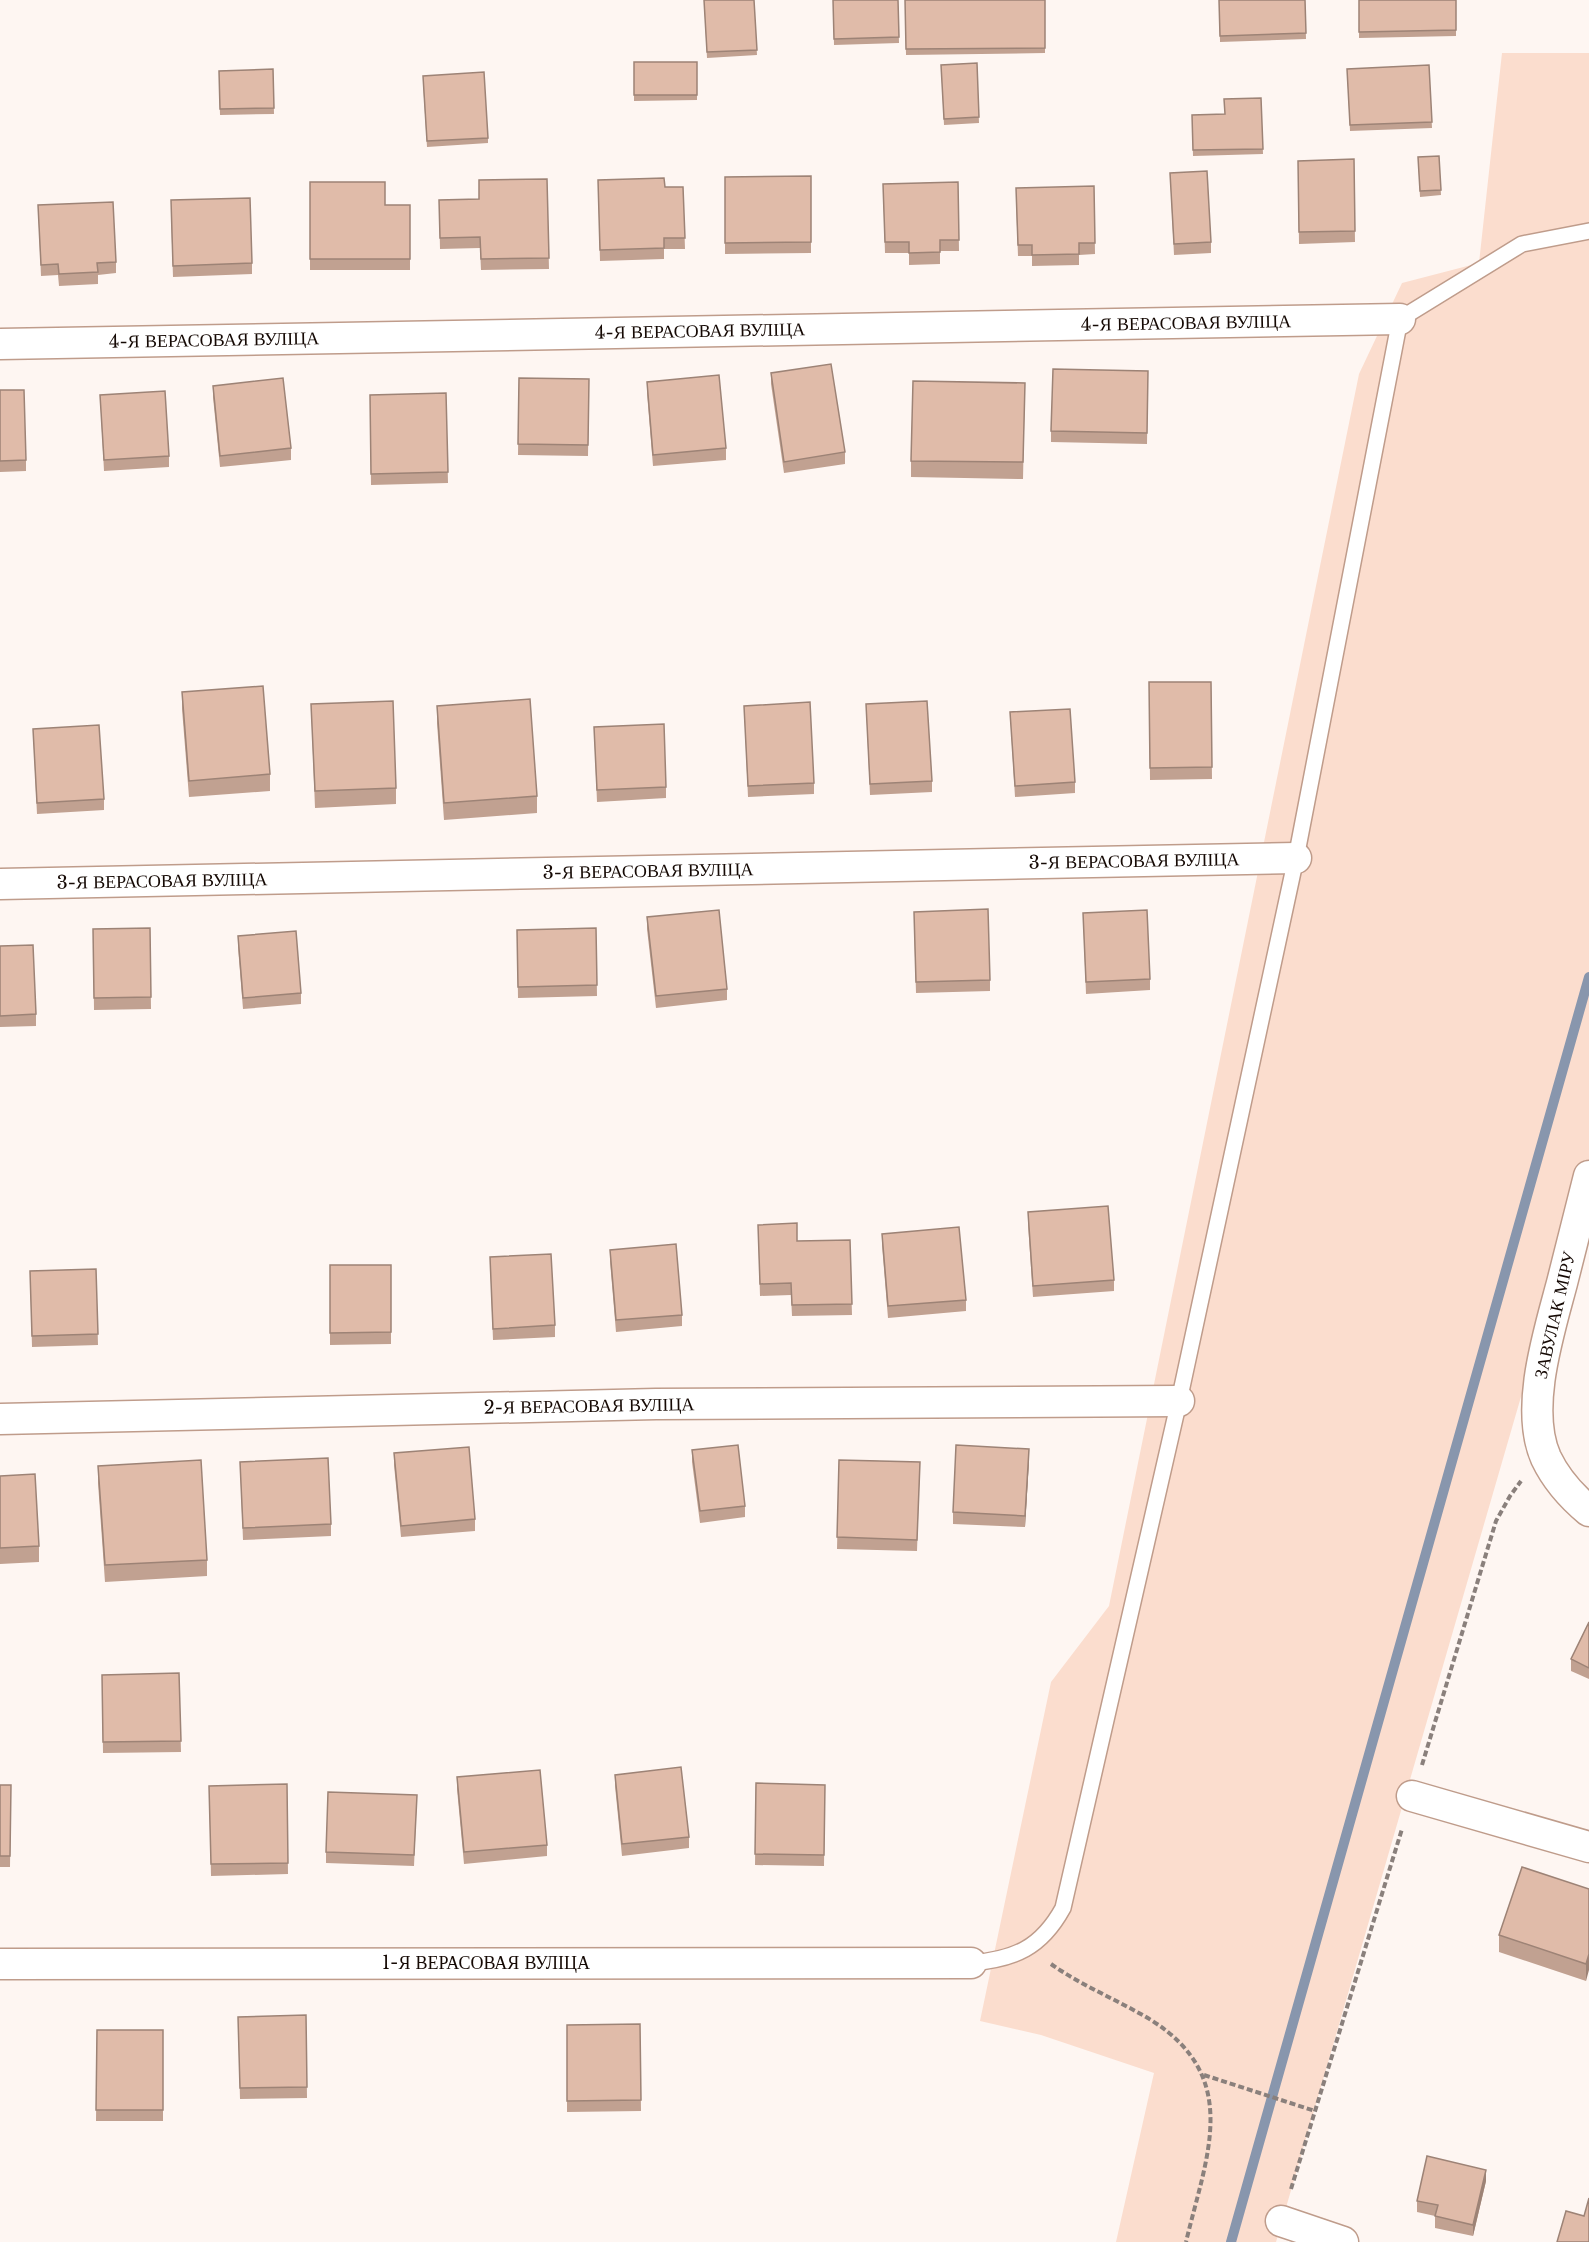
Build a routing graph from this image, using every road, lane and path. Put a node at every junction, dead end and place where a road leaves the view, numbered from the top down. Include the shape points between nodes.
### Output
1 (1589, 231) edge
2 (1400, 319) junction
3 (0, 344) edge
4 (1296, 858) junction
5 (0, 884) edge
6 (1589, 1176) edge
7 (1179, 1401) junction
8 (0, 1419) edge
9 (1545, 1456) junction
10 (1589, 1511) edge
11 (1412, 1796) junction
12 (1589, 1847) edge
13 (1032, 1946) junction
14 (971, 1963) joint
15 (0, 1964) edge
16 (1204, 2075) junction
17 (1315, 2111) junction
18 (1281, 2221) joint
19 (1186, 2242) edge
20 (1343, 2242) edge

1 - 2 lane via 1522,244
2 - 3 street, 4-Я ВЕРАСОВАЯ ВУЛІЦА
2 - 4 lane
4 - 5 street, 3-Я ВЕРАСОВАЯ ВУЛІЦА
4 - 7 lane
6 - 9 street, ЗАВУЛАК МІРУ via 1538,1390
7 - 8 street, 2-Я ВЕРАСОВАЯ ВУЛІЦА via 656,1404
7 - 13 lane via 1063,1908 1054,1924
9 - 10 street, ЗАВУЛАК МІРУ via 1558,1478
9 - 11 path via 1510,1496 1496,1521
11 - 12 street
11 - 17 path
13 - 14 lane via 998,1961
13 - 16 path via 1061,1971 1152,2021 1181,2044
14 - 15 street, 1-Я ВЕРАСОВАЯ ВУЛІЦА
16 - 17 path
16 - 19 path via 1210,2137
17 - 18 path
18 - 20 street

